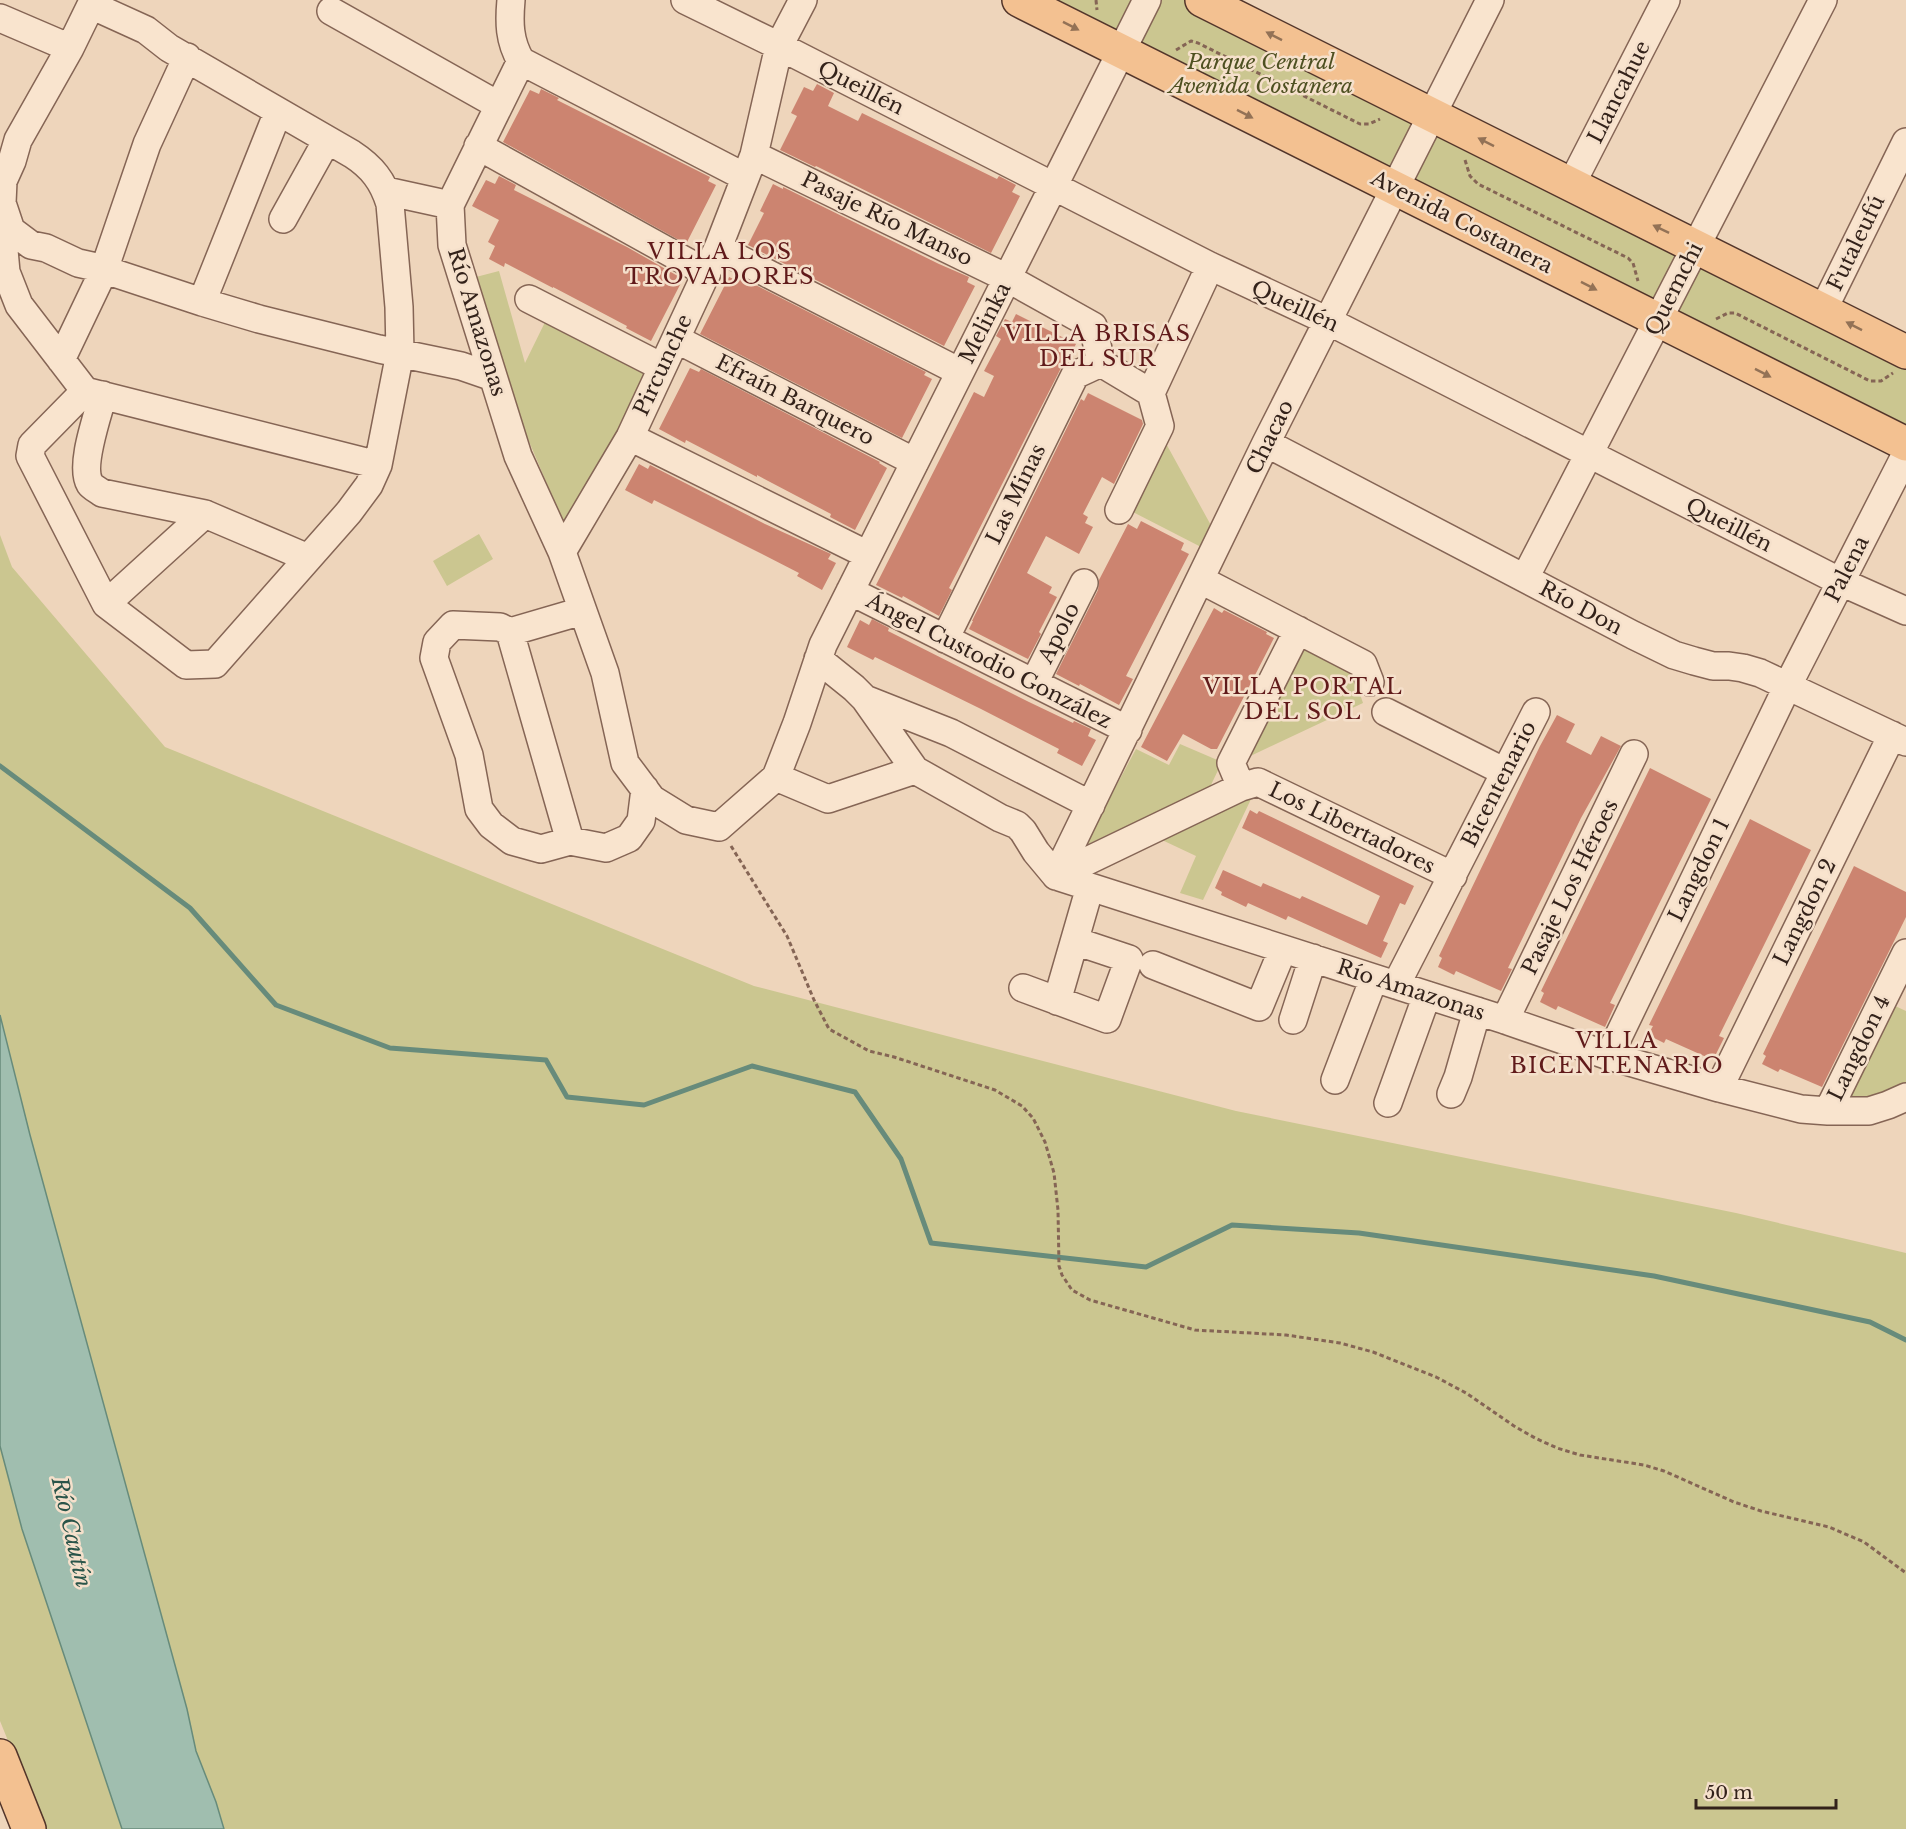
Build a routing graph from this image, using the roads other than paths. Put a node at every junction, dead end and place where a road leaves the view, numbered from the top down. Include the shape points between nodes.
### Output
1 (511, 0) edge
2 (684, 0) edge
3 (803, 0) edge
4 (1019, 0) edge
5 (1147, 0) edge
6 (1202, 0) edge
7 (1490, 0) edge
8 (1666, 0) edge
9 (1822, 0) edge
10 (92, 3) edge
11 (332, 11) dead end
12 (0, 18) edge
13 (779, 46) junction
14 (70, 48) junction
15 (1121, 51) junction
16 (188, 57) junction
17 (521, 61) junction
18 (498, 105) junction
19 (278, 112) junction
20 (1432, 115) junction
21 (9, 136) edge
22 (327, 140) junction
23 (1906, 142) edge
24 (478, 146) junction
25 (750, 166) junction
26 (1571, 185) junction
27 (1053, 187) junction
28 (1395, 189) junction
29 (386, 190) junction
30 (450, 205) junction
31 (283, 219) dead end
32 (11, 230) junction
33 (1695, 247) junction
34 (718, 248) junction
35 (1210, 266) junction
36 (104, 270) junction
37 (706, 273) junction
38 (1007, 278) junction
39 (529, 299) dead end
40 (202, 302) junction
41 (1822, 310) junction
42 (1662, 312) junction
43 (1328, 321) junction
44 (675, 339) junction
45 (399, 353) junction
46 (61, 360) junction
47 (1902, 362) edge
48 (1101, 363) junction
49 (662, 366) junction
50 (960, 372) junction
51 (493, 377) junction
52 (94, 393) junction
53 (1151, 393) junction
54 (630, 437) junction
55 (1266, 443) junction
56 (1906, 444) edge
57 (1588, 454) junction
58 (1906, 454) edge
59 (915, 462) junction
60 (378, 465) junction
61 (1119, 510) dead end
62 (205, 514) junction
63 (562, 552) junction
64 (868, 555) junction
65 (308, 558) junction
66 (1525, 578) junction
67 (1201, 580) junction
68 (1841, 582) junction
69 (1084, 583) dead end
70 (850, 591) junction
71 (106, 604) junction
72 (582, 611) junction
73 (1906, 611) edge
74 (1298, 630) junction
75 (510, 632) junction
76 (945, 639) junction
77 (820, 652) junction
78 (1370, 682) dead end
79 (1034, 683) junction
80 (1788, 685) junction
81 (865, 699) junction
82 (1386, 712) dead end
83 (1536, 712) dead end
84 (1128, 730) junction
85 (1899, 739) edge
86 (1634, 754) dead end
87 (915, 770) junction
88 (1505, 772) junction
89 (776, 777) junction
90 (1240, 787) junction
91 (645, 789) junction
92 (1091, 805) junction
93 (570, 842) junction
94 (1056, 876) junction
95 (1453, 876) junction
96 (1090, 887) junction
97 (1075, 941) junction
98 (1283, 949) junction
99 (1906, 953) edge
100 (1313, 958) junction
101 (1153, 965) dead end
102 (1385, 982) junction
103 (1023, 988) dead end
104 (1426, 995) junction
105 (1057, 1001) junction
106 (1477, 1011) junction
107 (1293, 1020) dead end
108 (1505, 1020) junction
109 (1609, 1056) junction
110 (1335, 1080) dead end
111 (1719, 1088) junction
112 (1451, 1094) dead end
113 (1906, 1097) edge
114 (1388, 1103) dead end
115 (1828, 1111) junction
116 (0, 1756) edge
117 (29, 1829) edge

1 - 17 street via 509,26 514,50
2 - 13 street, Queillén
3 - 13 street, Pircunche
4 -> 15 main road, Avenida Costanera
5 - 15 street, Melinka
20 -> 6 main road
7 - 20 street, Chacao
8 - 26 street, Llancahue
9 - 33 street, Quemchi
10 - 14 street
10 - 16 street
11 - 18 street
12 - 14 street
13 - 25 street, Pircunche
13 - 27 street, Queillén
14 - 21 street
15 - 27 street, Melinka
15 -> 28 main road, Avenida Costanera
16 - 19 street
16 - 36 street via 147,144
17 - 18 street, Río Amazonas
17 - 25 street, Pasaje Río Manso
18 - 24 street, Río Amazonas
19 - 22 street
19 - 40 street
26 -> 20 main road
20 - 28 street, Chacao
21 - 32 street via 12,161 2,192
22 - 29 street via 362,160
22 - 31 street
23 - 41 street, Futaleufú
24 - 30 street, Río Amazonas
24 - 37 street
25 - 34 street, Pircunche
25 - 38 street, Pasaje Río Manso
33 -> 26 main road
27 - 35 street, Queillén
27 - 38 street, Melinka
28 -> 42 main road, Avenida Costanera
28 - 43 street, Chacao
29 - 30 street
29 - 45 street via 392,218
30 - 51 street, Río Amazonas via 452,245
32 - 36 street via 31,245
32 - 46 street via 4,250 6,272 15,297
33 - 41 main road
33 - 42 street, Quemchi
34 - 37 street, Pircunche
34 - 50 street
35 - 43 street, Queillén
35 - 53 street
36 - 40 street
36 - 46 street
37 - 44 street, Pircunche
38 - 48 street, Pasaje Río Manso via 1092,326
38 - 50 street, Melinka
39 - 49 street
40 - 45 street
47 -> 41 main road
42 -> 56 main road, Avenida Costanera
42 - 57 street, Quemchi
43 - 55 street, Chacao
43 - 57 street, Queillén
44 - 49 street, Pircunche
44 - 59 street, Efraín Barquero
45 - 51 street
45 - 60 street
46 - 52 street
48 - 53 street
48 - 76 street, Las Minas via 1075,375
49 - 54 street, Pircunche
50 - 59 street, Melinka
51 - 63 street, Río Amazonas via 518,456
52 - 60 street
52 - 62 street via 87,472 91,485 102,493
52 - 71 street via 32,445 30,456
53 - 61 street via 1160,426
54 - 63 street, Pircunche
54 - 64 street
55 - 66 street, Río Don
55 - 67 street, Chacao
57 - 66 street, Quemchi
57 - 68 street, Queillén
58 - 68 street, Palena
59 - 64 street, Melinka
60 - 65 street via 349,512
62 - 65 street
62 - 71 street
63 - 72 street, Río Amazonas
64 - 70 street, Melinka
65 - 71 street via 215,664 186,665
66 - 80 street, Río Don via 1674,655 1713,666 1743,668
67 - 74 street
67 - 84 street, Chacao
68 - 73 street, Queillén
68 - 80 street, Palena
69 - 79 street, Apolo
70 - 76 street, Ángel Custodio González
70 - 77 street, Melinka
72 - 75 street
72 - 91 street, Río Amazonas via 605,673 625,763
74 - 78 street via 1363,664
74 - 90 street via 1231,763
75 - 93 street
75 - 93 street via 500,627 453,625 437,642 434,658 469,755 480,809 491,825 512,841 541,849
76 - 79 street, Ángel Custodio González
77 - 81 street
77 - 89 street, Melinka
79 - 84 street, Ángel Custodio González
80 - 85 street, Río Don
80 - 109 street, Langdon 1
81 - 87 street
81 - 92 street via 951,733
82 - 88 street
83 - 88 street, Bicentenario
84 - 92 street, Chacao
85 - 111 street, Langdon 2
86 - 108 street, Pasaje Los Héroes
87 - 89 street via 828,799
87 - 94 street via 1017,825
88 - 95 street, Bicentenario
89 - 91 street, Río Amazonas via 719,827 686,820 652,799
90 - 94 street, Los Libertadores
90 - 95 street, Los Libertadores via 1258,782
91 - 93 street via 641,821 629,837 606,848
92 - 94 street, Chacao
94 - 96 street, Río Amazonas
95 - 102 street, Bicentenario
96 - 97 street
96 - 98 street, Río Amazonas
97 - 105 street
97 - 105 street via 1129,959 1107,1019
98 - 100 street, Río Amazonas
98 - 101 street via 1259,1007
99 - 115 street, Langdon 4
100 - 102 street, Río Amazonas
100 - 107 street
102 - 104 street, Río Amazonas
102 - 110 street, Bicentenario
103 - 105 street
104 - 106 street, Río Amazonas
104 - 114 street
106 - 108 street, Río Amazonas
106 - 112 street
108 - 109 street, Río Amazonas
109 - 111 street, Río Amazonas
111 - 115 street, Río Amazonas
113 - 115 street, Río Amazonas via 1869,1111
116 - 117 main road

